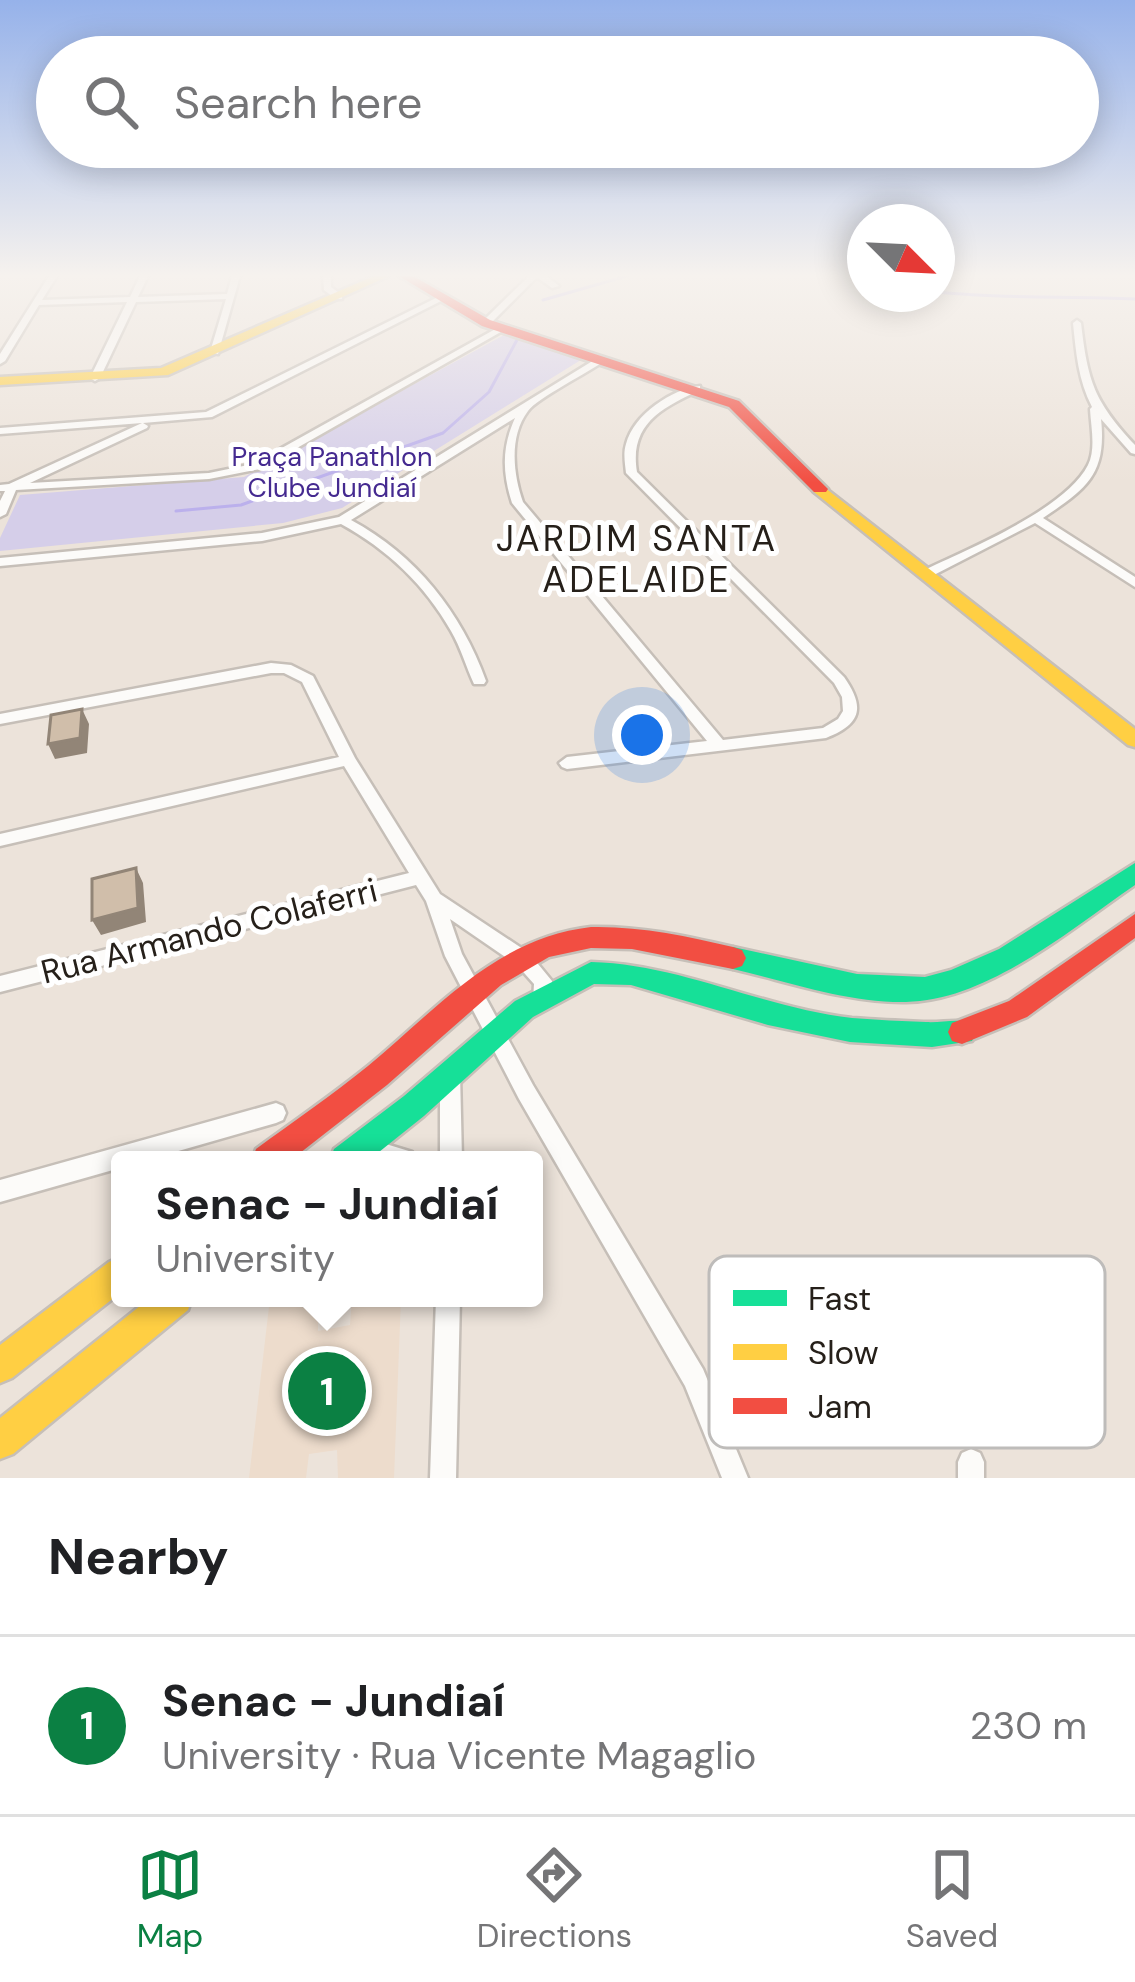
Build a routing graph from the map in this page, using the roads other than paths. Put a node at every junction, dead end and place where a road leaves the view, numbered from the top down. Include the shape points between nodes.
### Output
1 (111, 345) edge
2 (217, 345) edge
3 (231, 345) edge
4 (350, 345) edge
5 (462, 345) edge
6 (556, 345) edge
7 (1079, 345) edge
8 (215, 352) junction
9 (602, 359) junction
10 (95, 378) junction
11 (0, 381) edge
12 (697, 388) junction
13 (1095, 409) junction
14 (523, 411) junction
15 (151, 422) junction
16 (0, 431) edge
17 (1135, 452) edge
18 (6, 488) edge
19 (0, 514) edge
20 (1036, 519) junction
21 (343, 520) junction
22 (0, 562) edge
23 (926, 574) junction
24 (1135, 583) edge
25 (479, 681) dead end
26 (0, 719) edge
27 (1132, 734) edge
28 (718, 744) junction
29 (348, 760) junction
30 (567, 763) dead end
31 (0, 840) edge
32 (1135, 872) edge
33 (417, 878) junction
34 (434, 899) junction
35 (1135, 925) edge
36 (523, 958) junction
37 (0, 983) edge
38 (472, 991) junction
39 (542, 1001) junction
40 (494, 1034) junction
41 (450, 1073) junction
42 (276, 1113) dead end
43 (164, 1151) edge
44 (279, 1151) edge
45 (357, 1151) edge
46 (451, 1151) edge
47 (111, 1164) edge
48 (0, 1191) edge
49 (111, 1280) edge
50 (165, 1307) edge
51 (448, 1307) edge
52 (0, 1366) edge
53 (709, 1415) edge
54 (0, 1441) edge
55 (723, 1448) edge
56 (443, 1478) edge
57 (735, 1478) edge

1 - 10 street
2 - 8 street
3 - 8 street
4 - 15 street via 227,407
5 - 18 street via 256,467
6 - 9 street
7 - 13 street
8 - 10 street via 163,372
9 - 12 street
9 - 14 street
10 - 11 street
12 - 23 street via 749,413 826,495
12 - 28 street via 640,424 627,456 632,473 839,680 853,713 826,733
13 - 17 street
13 - 20 street via 1092,467
14 - 21 street
14 - 28 street via 507,447 518,503
15 - 16 street
15 - 18 street
18 - 19 street
20 - 23 street
20 - 24 street
21 - 22 street via 262,537
21 - 25 street via 409,563
23 - 27 street
26 - 29 street via 271,668 308,680
28 - 30 street
29 - 31 street
29 - 33 street
32 - 36 street via 1000,960 922,990 854,984 626,934 566,940
33 - 34 street
33 - 37 street, Rua Armando Colaferri
34 - 36 street
34 - 38 street
35 - 39 street via 1000,1019 963,1033 864,1030 616,971 574,980
36 - 38 street
36 - 39 street via 543,981
38 - 40 street
38 - 44 street
39 - 40 street
40 - 41 street
40 - 53 street
41 - 45 street
41 - 46 street
42 - 43 street
47 - 48 street
49 - 52 street
50 - 54 street
51 - 56 street
55 - 57 street

